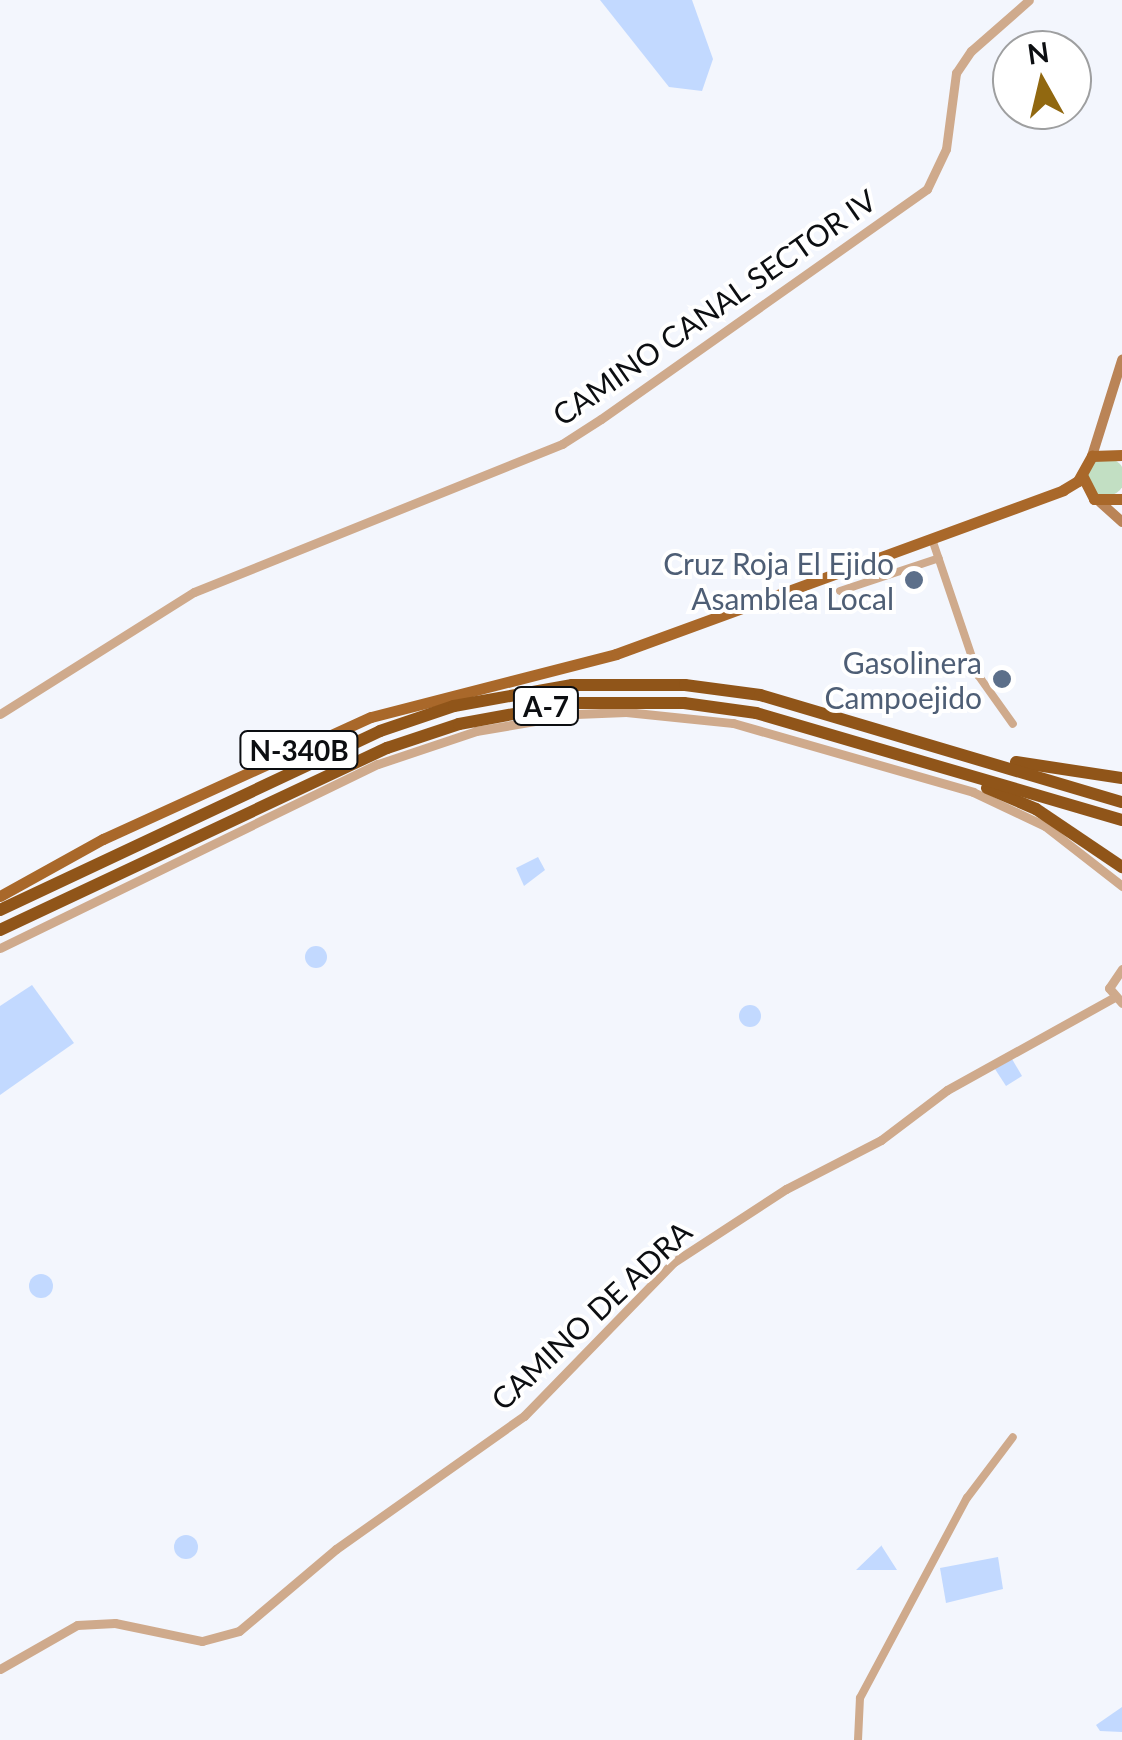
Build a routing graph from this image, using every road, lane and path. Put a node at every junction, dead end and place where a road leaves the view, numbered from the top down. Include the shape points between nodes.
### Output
1 (1029, 0) edge
2 (1122, 360) edge
3 (1104, 430) junction
4 (1119, 453) edge
5 (1092, 456) junction
6 (1082, 476) junction
7 (1062, 490) junction
8 (1084, 490) junction
9 (1122, 499) edge
10 (1100, 502) junction
11 (1122, 522) edge
12 (932, 539) junction
13 (939, 558) junction
14 (840, 591) dead end
15 (0, 714) edge
16 (1013, 724) dead end
17 (901, 735) junction
18 (896, 752) junction
19 (1122, 778) edge
20 (1122, 802) edge
21 (1122, 820) edge
22 (1122, 867) edge
23 (1122, 886) edge
24 (0, 896) edge
25 (0, 910) edge
26 (0, 930) edge
27 (0, 948) edge
28 (1122, 969) edge
29 (1118, 1000) edge
30 (1013, 1437) dead end
31 (0, 1670) edge
32 (858, 1740) edge

1 - 15 street, CAMINO CANAL SECTOR IV via 956,72 946,149 927,189 601,419 562,444 194,592
2 - 3 main road
3 - 4 main road
3 - 5 main road
4 - 5 main road
5 - 6 main road, N-340B
6 - 7 main road, N-340B
6 - 8 main road
7 - 8 main road, N-340B
7 - 12 main road, N-340B
8 - 10 main road
9 - 10 main road
10 - 11 main road
12 - 13 street
12 - 24 main road, N-340B via 616,654 371,717 103,838
13 - 14 street
13 - 16 street via 978,676
17 - 19 highway
17 - 20 highway, A-7
17 - 25 highway, A-7 via 760,695 685,685 602,683 498,696 342,748
18 - 21 highway, A-7
18 - 22 highway via 1036,809
18 - 26 highway, A-7 via 756,713 684,703 602,701 502,714 362,758
23 - 27 street via 1045,826 974,792 733,722 593,713 476,731 378,764
28 - 29 street via 1109,982
29 - 31 street, CAMINO DE ADRA via 947,1090 881,1140 786,1188 674,1262 524,1416 336,1549 239,1631 202,1641 115,1623 78,1625
30 - 32 street via 967,1498 860,1698

